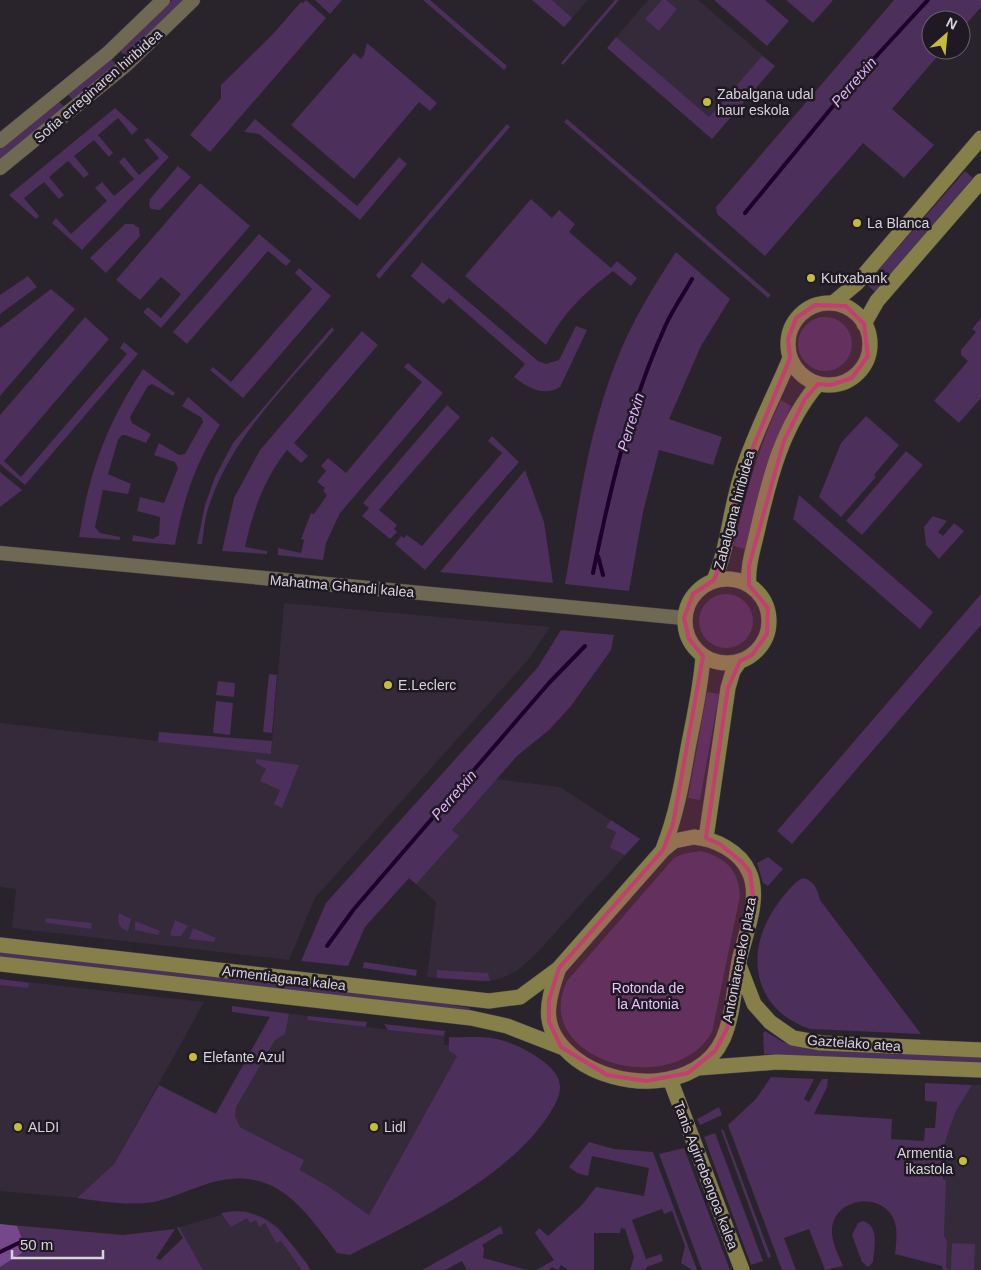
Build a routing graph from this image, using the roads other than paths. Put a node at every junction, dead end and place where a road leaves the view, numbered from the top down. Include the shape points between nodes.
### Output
1 (163, 0) edge
2 (193, 0) edge
3 (981, 138) edge
4 (0, 141) edge
5 (0, 168) edge
6 (981, 181) edge
7 (833, 303) junction
8 (864, 324) junction
9 (790, 358) junction
10 (818, 384) junction
11 (0, 553) edge
12 (714, 580) junction
13 (749, 585) junction
14 (684, 618) junction
15 (703, 656) junction
16 (740, 661) junction
17 (706, 838) junction
18 (663, 850) junction
19 (0, 945) edge
20 (0, 964) edge
21 (739, 964) junction
22 (560, 968) junction
23 (561, 1047) junction
24 (981, 1050) edge
25 (698, 1068) junction
26 (981, 1070) edge
27 (670, 1079) junction
28 (742, 1270) edge

1 - 4 main road, Sofia erreginaren hiribidea via 108,53
2 - 5 main road, Sofia erreginaren hiribidea via 126,66
3 - 7 main road via 857,283
6 - 8 main road via 871,309
7 - 8 main road via 846,306
7 - 9 main road via 815,305 796,318 788,339
8 - 10 main road via 870,345 860,370 841,383
9 - 10 main road via 801,374
9 - 12 main road, Zabalgana hiribidea via 765,411 741,476
10 - 13 main road, Zabalgana hiribidea via 792,421 776,461 749,566
11 - 14 main road, Mahatma Ghandi kalea
12 - 13 main road via 727,578
12 - 14 main road via 693,594
13 - 16 main road via 762,596 768,608 769,621 761,646
14 - 15 main road via 689,639
15 - 16 main road via 721,662
15 - 18 main road via 678,802
16 - 17 main road via 728,688
17 - 18 main road, Antoniareneko plaza via 684,838
17 - 21 main road, Antoniareneko plaza via 732,852 750,872 753,895
18 - 22 main road, Antoniareneko plaza
19 - 22 main road, Armentiagana kalea via 489,1001 520,996
20 - 23 main road, Armentiagana kalea via 471,1018 507,1026
21 - 24 main road, Gaztelako atea via 754,1004 770,1022 793,1038 821,1043
21 - 25 main road, Antoniareneko plaza via 729,1021 722,1040
22 - 23 main road, Antoniareneko plaza via 548,1000 548,1013
23 - 27 main road, Antoniareneko plaza via 608,1075 646,1081
25 - 26 main road, Gaztelako atea via 777,1062
25 - 27 main road, Antoniareneko plaza
27 - 28 main road, Tanis Agirrebengoa kalea

